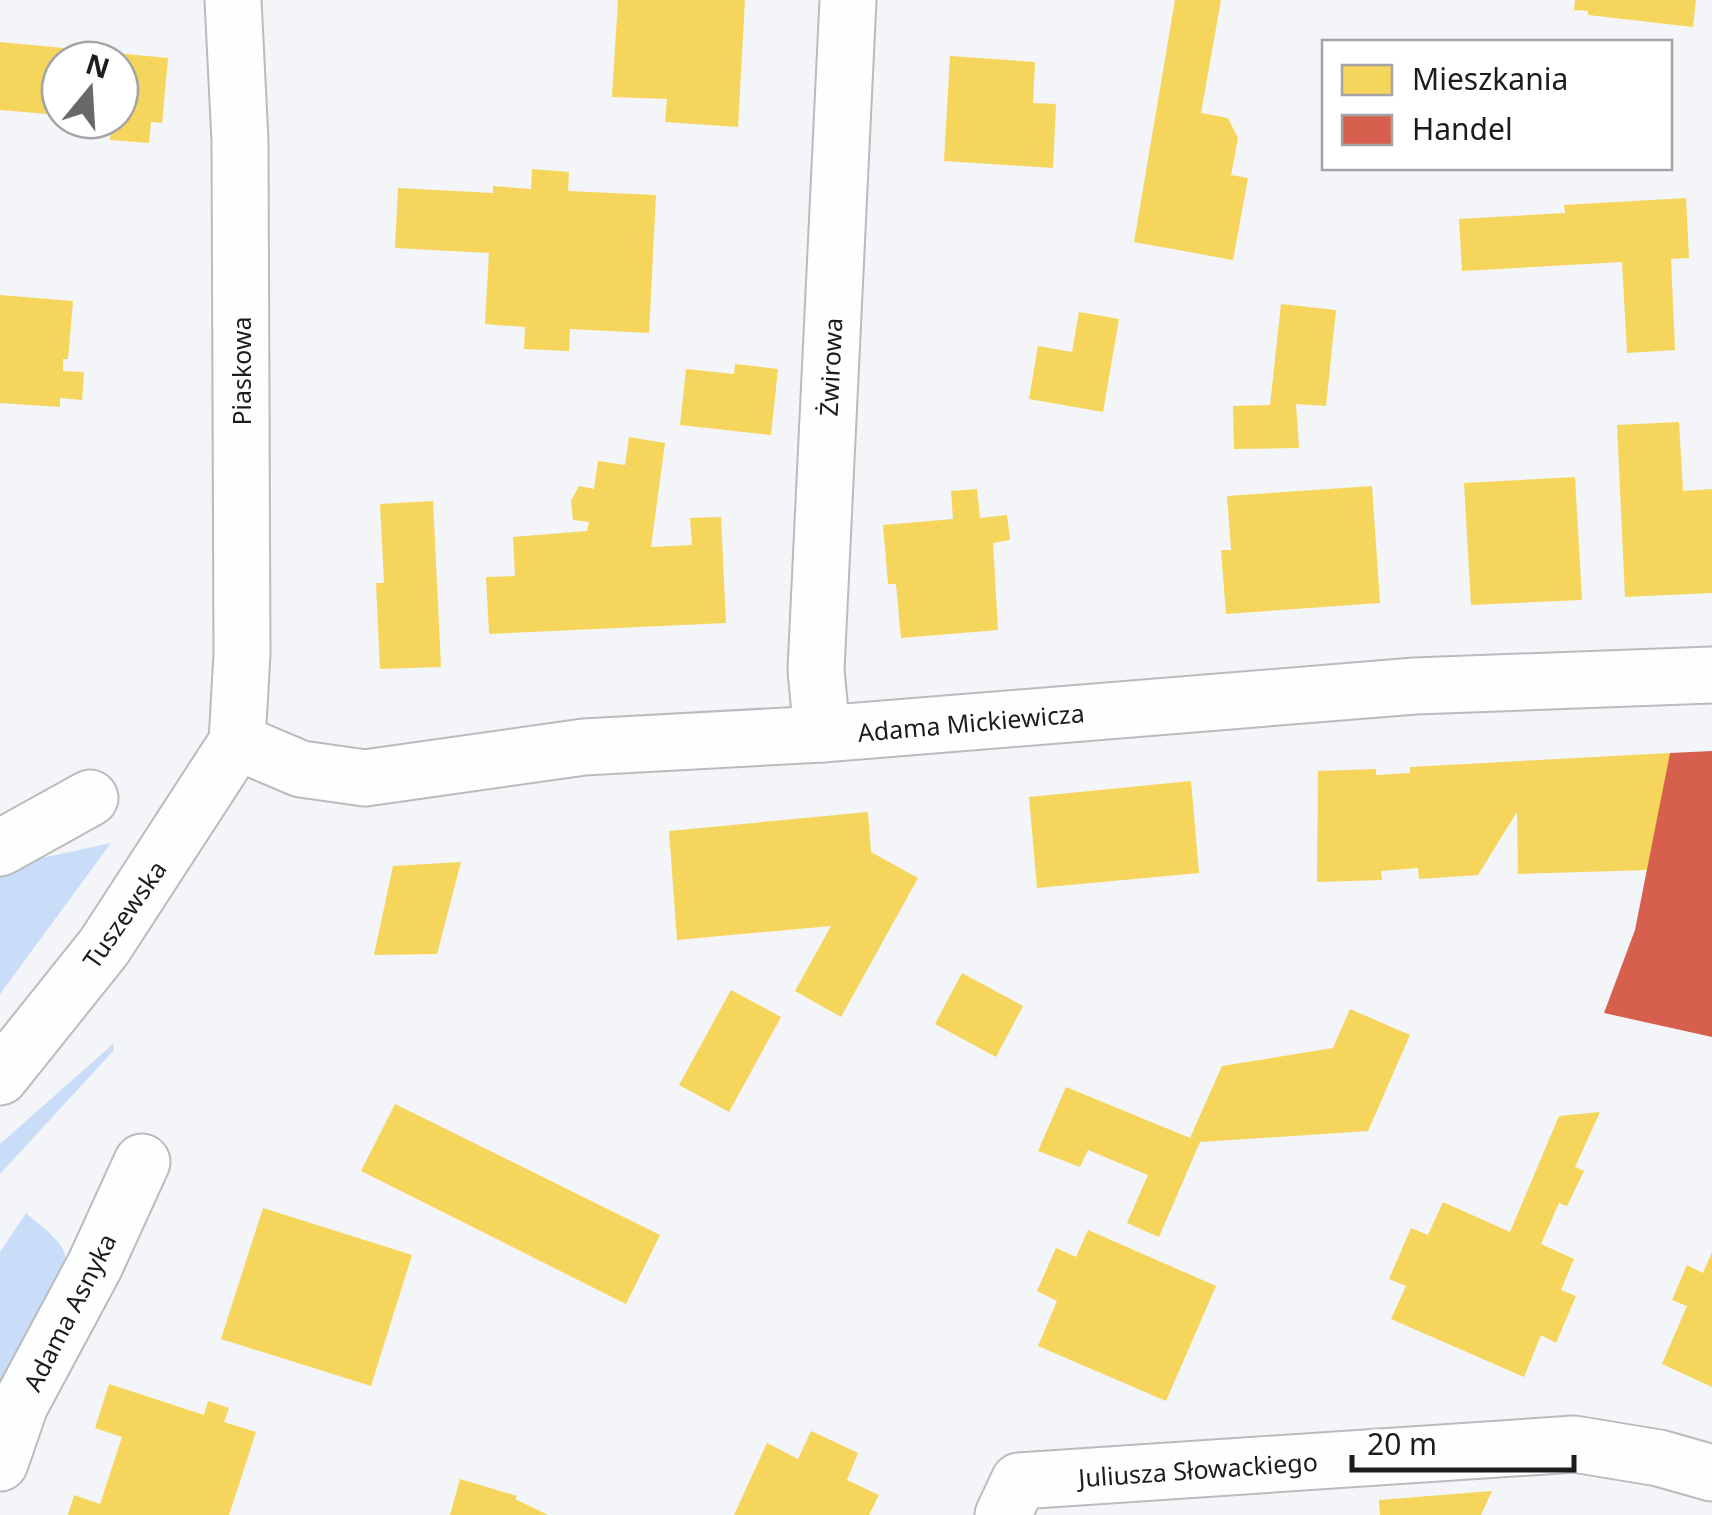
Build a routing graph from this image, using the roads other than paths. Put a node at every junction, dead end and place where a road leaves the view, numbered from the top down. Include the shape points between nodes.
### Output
1 (233, 0) edge
2 (848, 0) edge
3 (1712, 675) edge
4 (822, 734) junction
5 (237, 742) junction
6 (90, 798) dead end
7 (0, 848) edge
8 (0, 1077) edge
9 (142, 1162) dead end
10 (0, 1463) edge
11 (1712, 1473) edge
12 (1011, 1498) edge

1 - 5 street, Piaskowa via 240,140
2 - 4 street, Żwirowa via 816,670
3 - 4 street, Adama Mickiewicza via 1415,686
4 - 5 street, Adama Mickiewicza via 584,747 365,778 300,770
5 - 8 street, Tuszewska via 104,946
6 - 7 street
9 - 10 street, Adama Asnyka via 20,1405
11 - 12 street, Juliusza Słowackiego via 1574,1444

